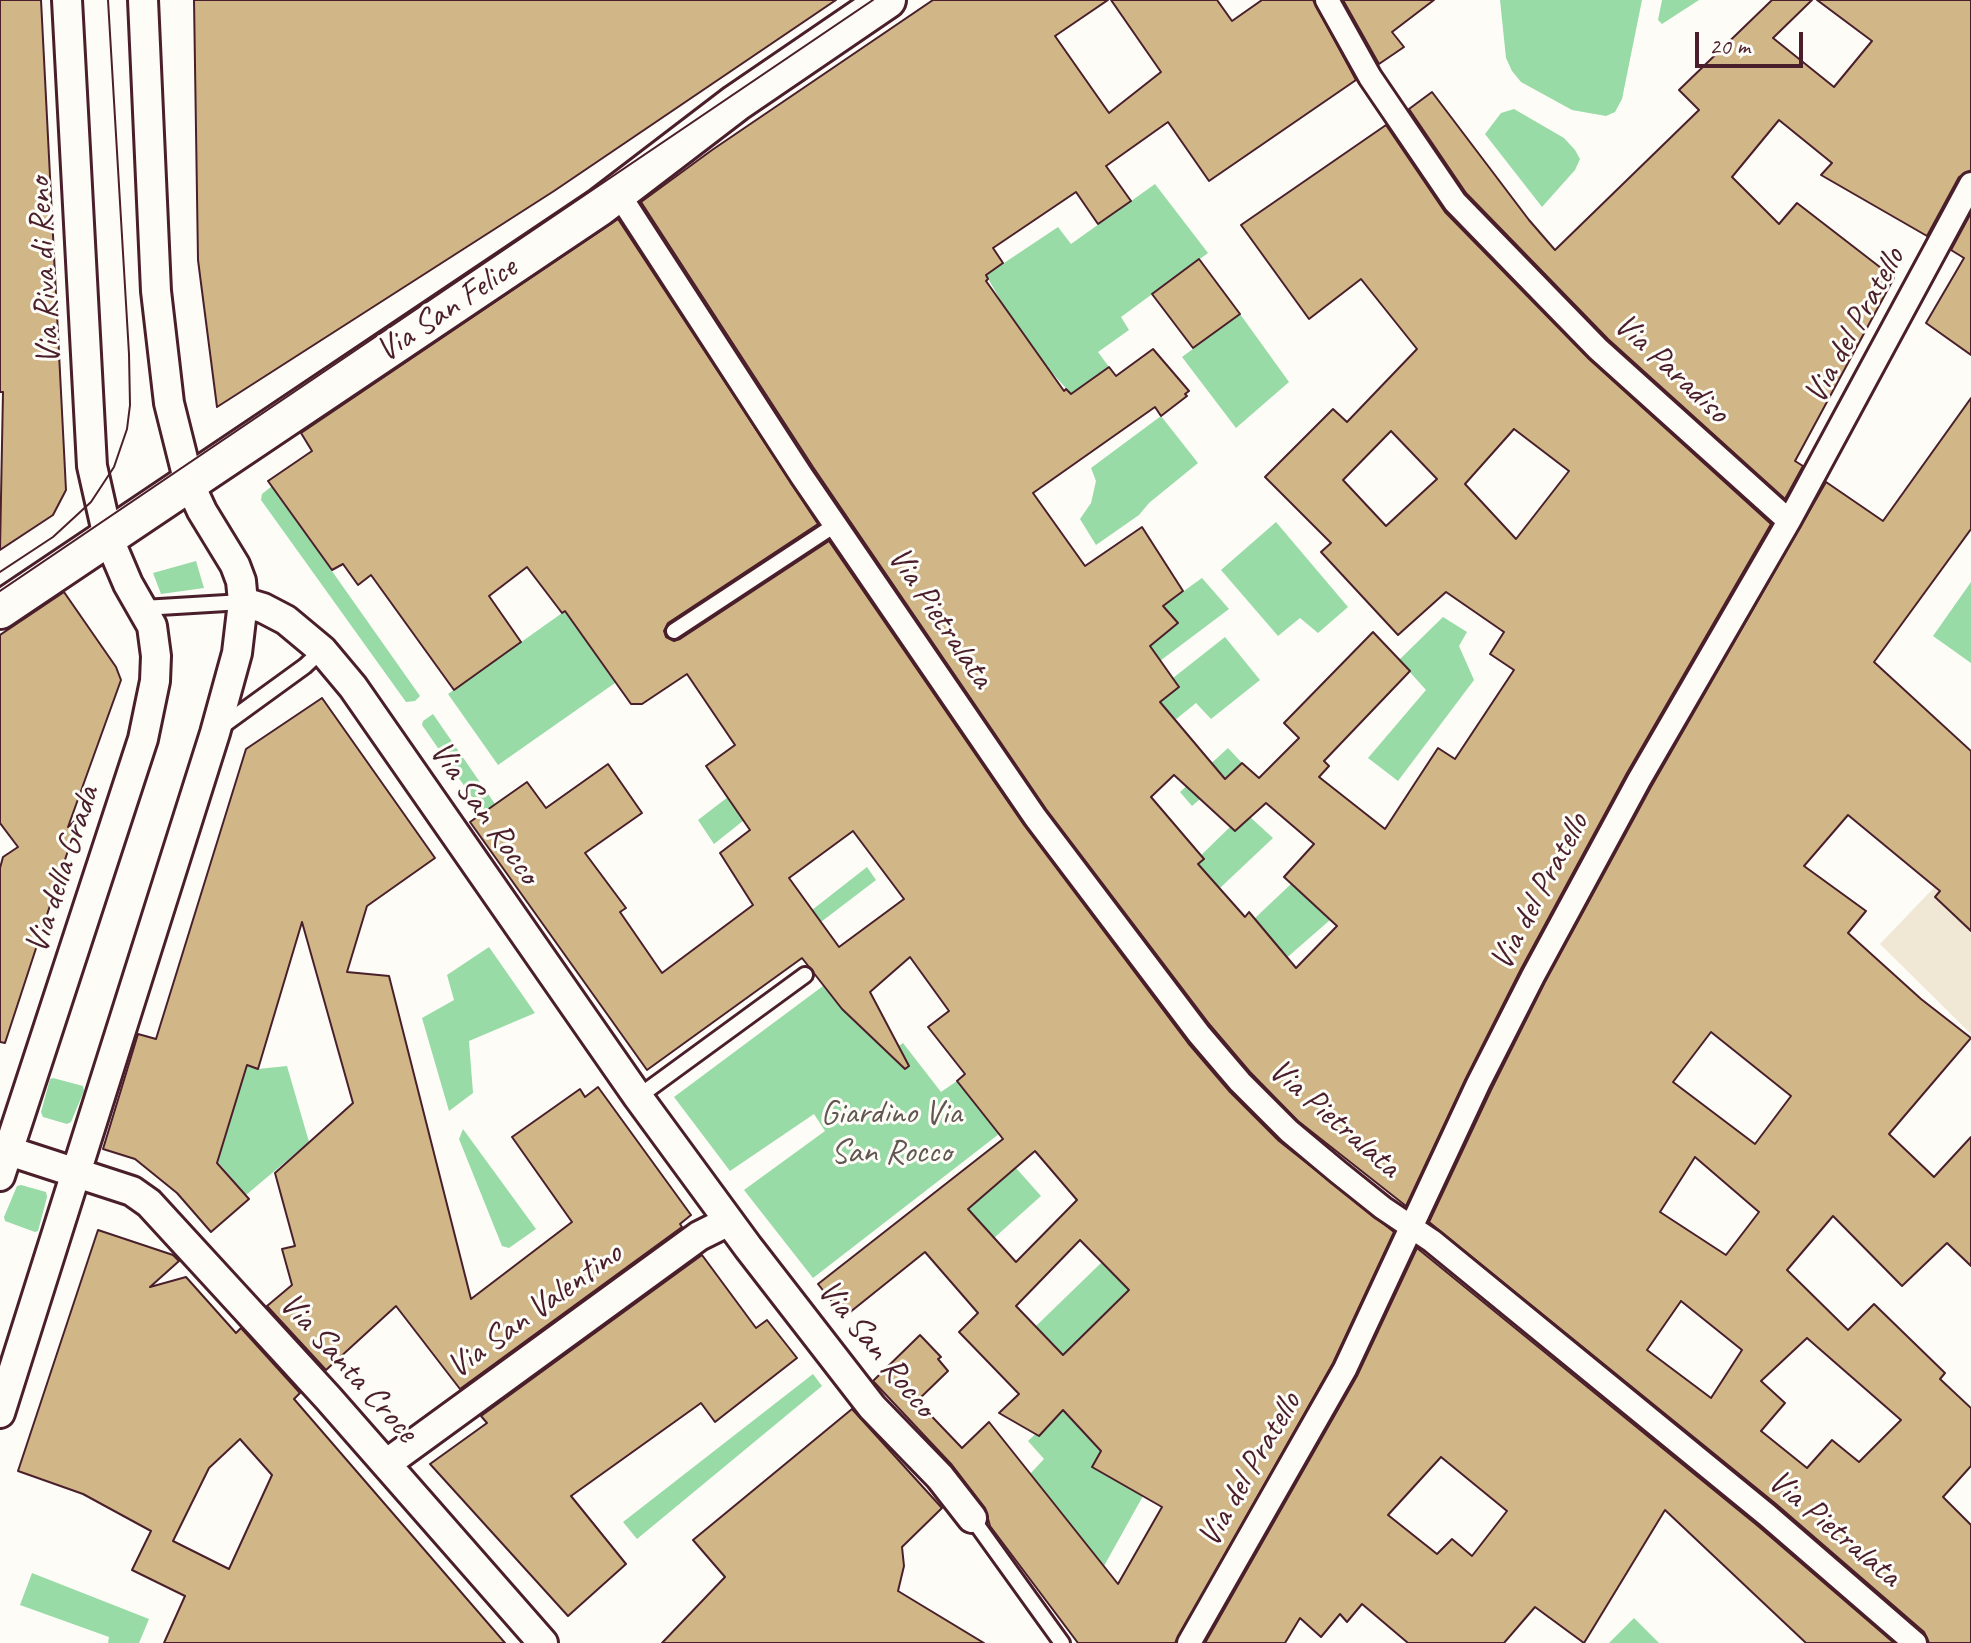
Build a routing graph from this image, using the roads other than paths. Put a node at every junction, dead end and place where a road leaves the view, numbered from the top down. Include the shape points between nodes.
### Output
1 (67, 0) edge
2 (143, 0) edge
3 (887, 0) edge
4 (1327, 0) edge
5 (1971, 184) edge
6 (618, 193) junction
7 (189, 483) junction
8 (1789, 521) junction
9 (835, 525) junction
10 (108, 537) junction
11 (243, 602) junction
12 (143, 608) junction
13 (0, 610) edge
14 (674, 631) dead end
15 (322, 650) junction
16 (215, 733) junction
17 (805, 975) dead end
18 (638, 1097) junction
19 (4, 1163) edge
20 (76, 1173) junction
21 (729, 1221) junction
22 (1411, 1227) junction
23 (0, 1413) edge
24 (386, 1464) junction
25 (972, 1518) joint
26 (543, 1643) edge
27 (1062, 1643) edge
28 (1189, 1643) edge
29 (1915, 1643) edge

1 - 10 street, Via Riva di Reno via 90,451
2 - 7 street via 159,325 173,423
3 - 6 street, Via San Felice via 736,103
4 - 8 street, Via Paradiso via 1370,77 1444,188 1619,370
5 - 8 street, Via del Pratello
6 - 7 street, Via San Felice
6 - 9 street, Via Pietralata
7 - 10 street, Via San Felice
7 - 11 street via 235,565
8 - 22 street, Via del Pratello via 1533,976
9 - 14 lane
9 - 22 street, Via Pietralata via 1035,817 1199,1034 1289,1131
10 - 12 street, Via della Grada
10 - 13 street, Via San Felice
11 - 12 lane
11 - 15 street, Via San Rocco via 277,615
11 - 16 street via 237,653
12 - 19 street, Via della Grada via 156,656 143,739
15 - 16 lane
15 - 18 street, Via San Rocco
16 - 20 street
17 - 18 lane
18 - 21 street, Via San Rocco
19 - 20 street, Via della Grada
20 - 23 street
20 - 24 street, Via Santa Croce via 132,1191 149,1203
21 - 24 street, Via San Valentino via 699,1236
21 - 25 street, Via San Rocco via 864,1398
22 - 28 street, Via del Pratello via 1339,1381
22 - 29 street, Via Pietralata via 1767,1515
24 - 26 street, Via Santa Croce
25 - 27 lane, Via San Rocco

